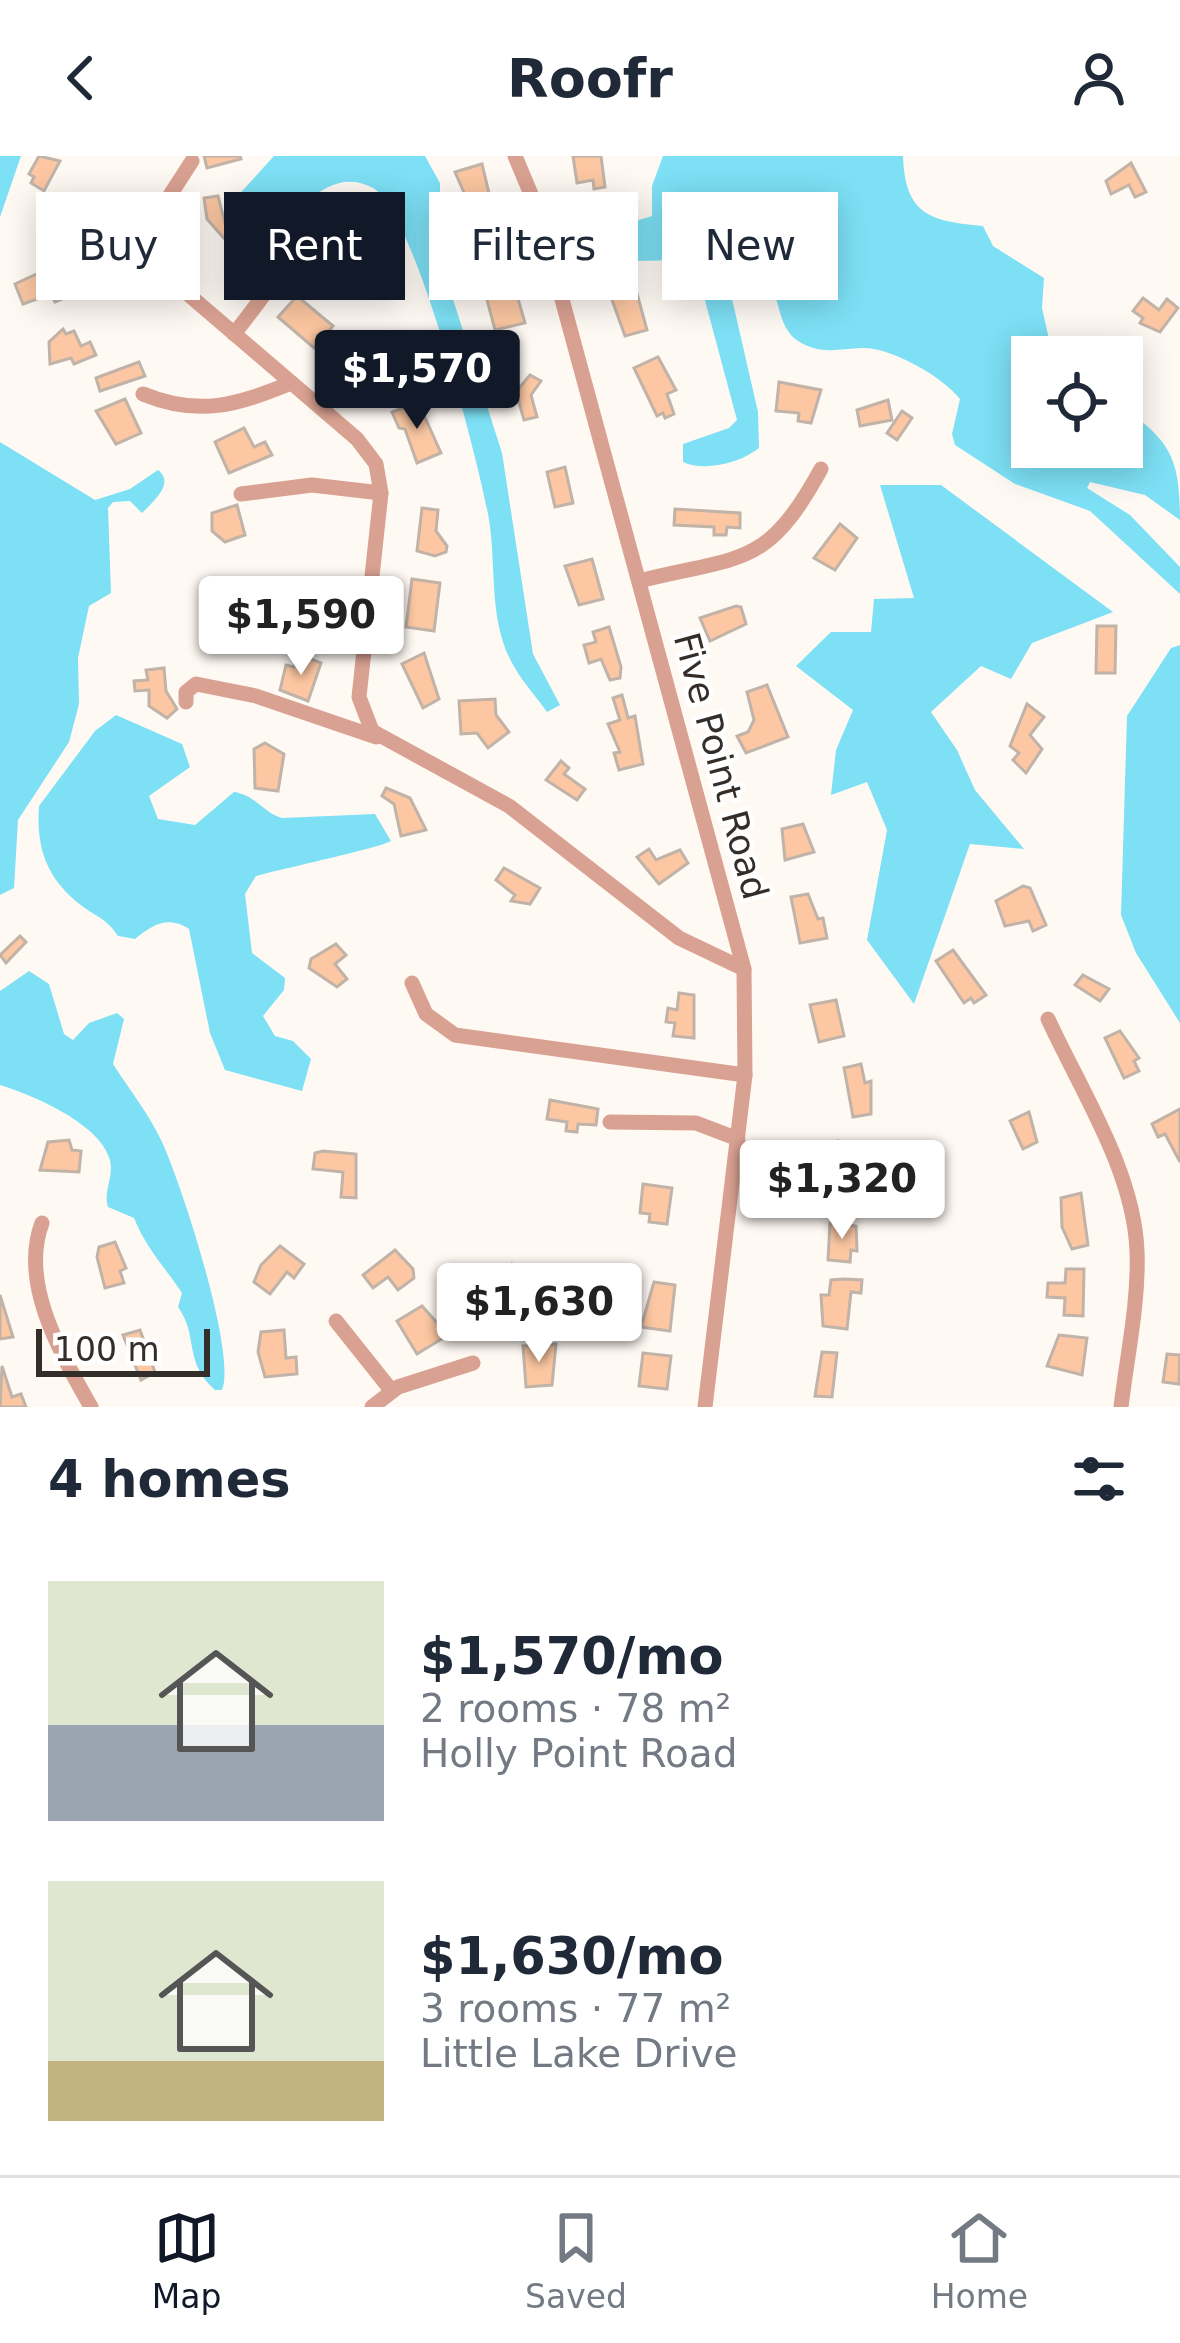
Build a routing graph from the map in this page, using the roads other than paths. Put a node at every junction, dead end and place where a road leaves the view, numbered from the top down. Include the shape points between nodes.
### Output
1 (515, 156) edge
2 (192, 160) dead end
3 (172, 192) edge
4 (193, 300) edge
5 (262, 300) edge
6 (234, 334) junction
7 (291, 383) junction
8 (143, 394) dead end
9 (821, 469) dead end
10 (380, 493) junction
11 (241, 494) dead end
12 (639, 581) junction
13 (186, 703) dead end
14 (378, 737) junction
15 (744, 970) junction
16 (412, 983) dead end
17 (1048, 1019) dead end
18 (746, 1075) junction
19 (610, 1122) dead end
20 (738, 1139) junction
21 (42, 1223) dead end
22 (336, 1321) dead end
23 (472, 1363) dead end
24 (391, 1390) junction
25 (91, 1407) edge
26 (372, 1407) edge
27 (705, 1407) edge
28 (1121, 1407) edge

1 - 12 street, Five Point Road via 538,211
2 - 3 street
4 - 6 street
5 - 6 street
6 - 7 street
7 - 8 street via 218,408 188,409
7 - 10 street via 368,450
9 - 12 street via 790,524 767,545
10 - 11 street via 299,485
10 - 14 street via 359,697
12 - 15 street, Five Point Road
13 - 14 street via 196,684 227,689
14 - 15 street via 509,806 679,938
15 - 18 street, Five Point Road
16 - 18 street via 426,1014 455,1035
17 - 28 street via 1134,1225 1137,1271
18 - 20 street, Five Point Road
19 - 20 street via 696,1123
20 - 27 street, Five Point Road
21 - 25 street via 35,1261 49,1322
22 - 24 street
23 - 24 street
24 - 26 street

